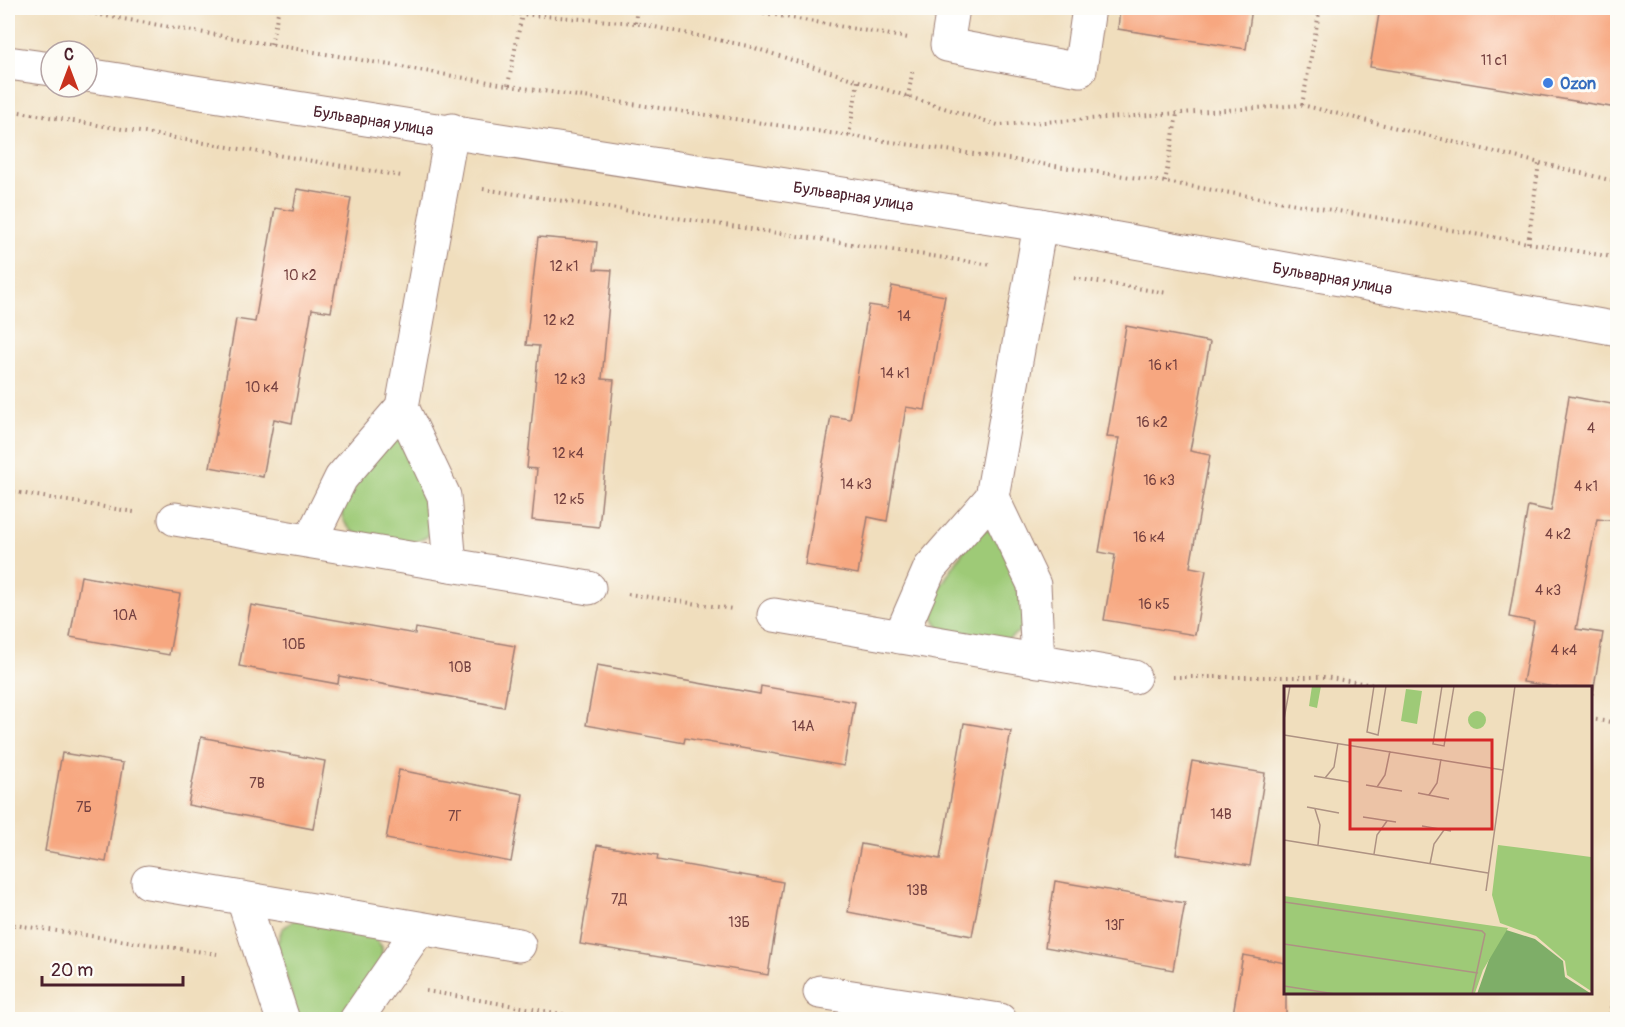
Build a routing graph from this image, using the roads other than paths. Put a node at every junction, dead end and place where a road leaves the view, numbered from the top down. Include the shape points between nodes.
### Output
1 (953, 8) edge
2 (1089, 8) edge
3 (8, 63) edge
4 (39, 67) edge
5 (99, 77) edge
6 (452, 130) junction
7 (1040, 225) junction
8 (1617, 329) edge
9 (402, 407) junction
10 (992, 497) junction
11 (175, 519) road end
12 (310, 541) junction
13 (450, 565) junction
14 (589, 588) road end
15 (774, 615) road end
16 (900, 637) junction
17 (1038, 661) junction
18 (1134, 677) road end
19 (148, 882) dead end
20 (243, 899) junction
21 (419, 928) junction
22 (519, 945) dead end
23 (820, 992) dead end
24 (901, 1012) edge
25 (283, 1020) edge
26 (356, 1020) edge
27 (1000, 1020) edge

1 - 2 street via 947,45 1080,70
3 - 4 street
5 - 6 street, Бульварная улица
6 - 7 street, Бульварная улица
6 - 9 street
7 - 8 street, Бульварная улица
7 - 10 street
9 - 12 street via 341,478
9 - 13 street via 444,496
10 - 16 street via 930,568
10 - 17 street via 1034,585
11 - 12 street
12 - 13 street
13 - 14 street
15 - 16 street
16 - 17 street
17 - 18 street
19 - 20 street
20 - 21 street
20 - 25 street
21 - 22 street
21 - 26 street
23 - 24 street
24 - 27 street

